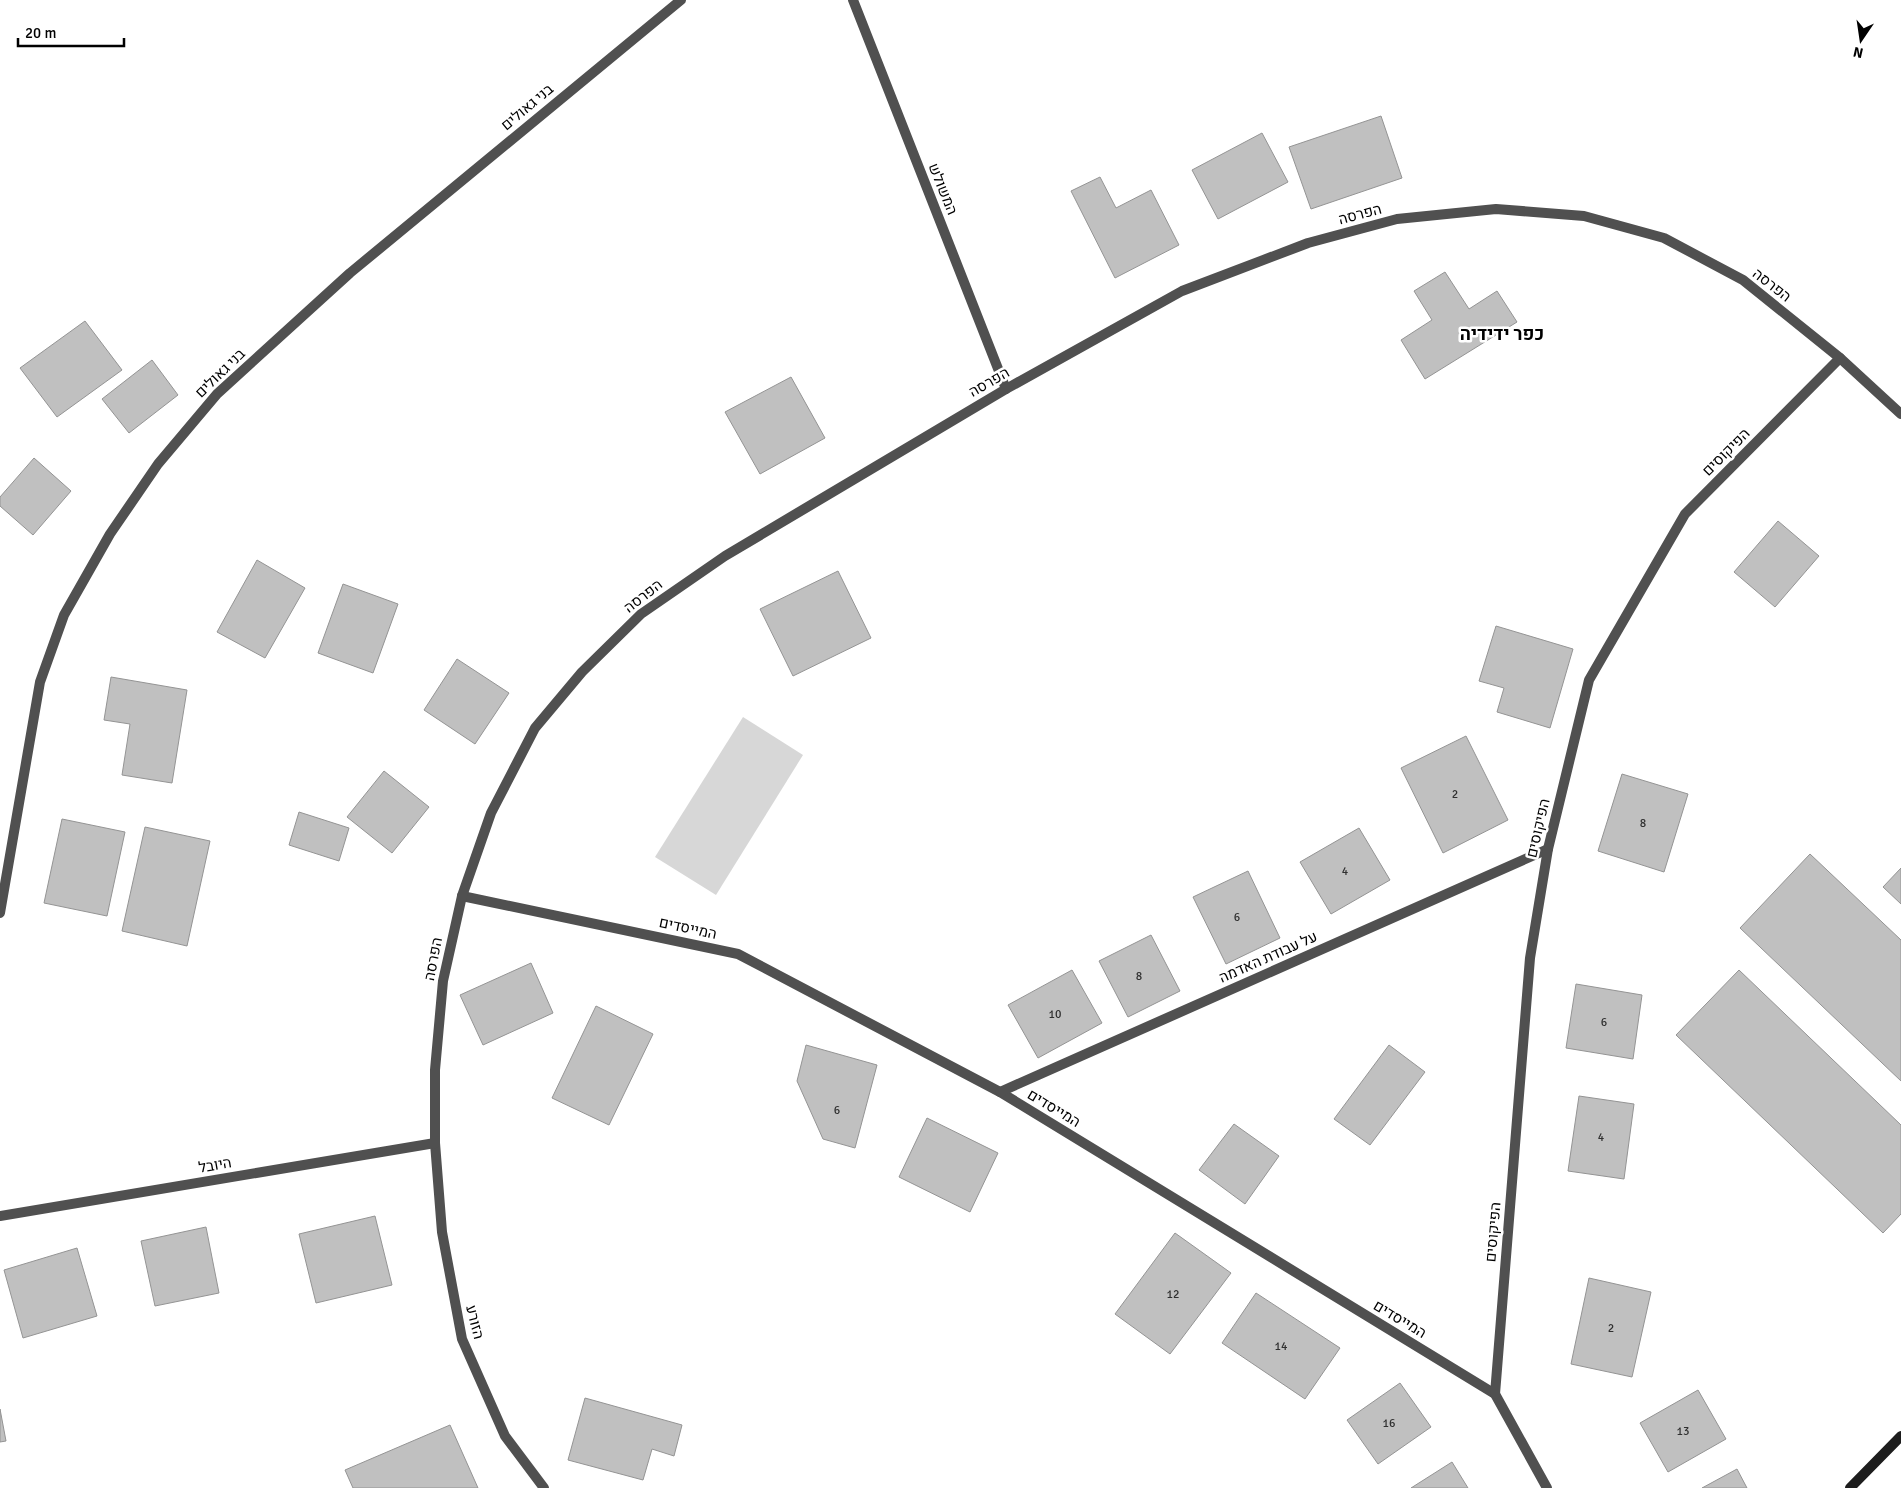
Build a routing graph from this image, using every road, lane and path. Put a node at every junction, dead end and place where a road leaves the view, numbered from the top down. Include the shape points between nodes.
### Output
1 (681, 0) edge
2 (853, 0) edge
3 (1840, 358) junction
4 (1006, 389) junction
5 (1901, 414) edge
6 (1548, 849) junction
7 (462, 896) junction
8 (0, 913) edge
9 (1000, 1092) junction
10 (435, 1143) junction
11 (0, 1216) edge
12 (1495, 1394) junction
13 (1901, 1436) edge
14 (544, 1488) edge
15 (1547, 1488) edge
16 (1850, 1488) edge

1 - 8 street, בני גאולים via 350,273 217,394 158,464 110,534 64,615 40,682
2 - 4 street, המשולש
3 - 4 street, הפרסה via 1743,280 1664,238 1584,216 1496,209 1397,219 1308,243 1182,290
3 - 5 street, הפרסה
3 - 6 street, הפיקוסים via 1685,514 1589,680
4 - 7 street, הפרסה via 725,556 641,614 582,672 534,728 491,813
6 - 9 street, על עבודת האדמה
6 - 12 street, הפיקוסים via 1530,958
7 - 9 street, המייסדים via 738,954
7 - 10 street, הפרסה via 444,982 435,1070
9 - 12 street, המייסדים
10 - 11 street, היובל
10 - 14 street, הזורע via 442,1232 462,1339 505,1436
12 - 15 street, המייסדים
13 - 16 main road

